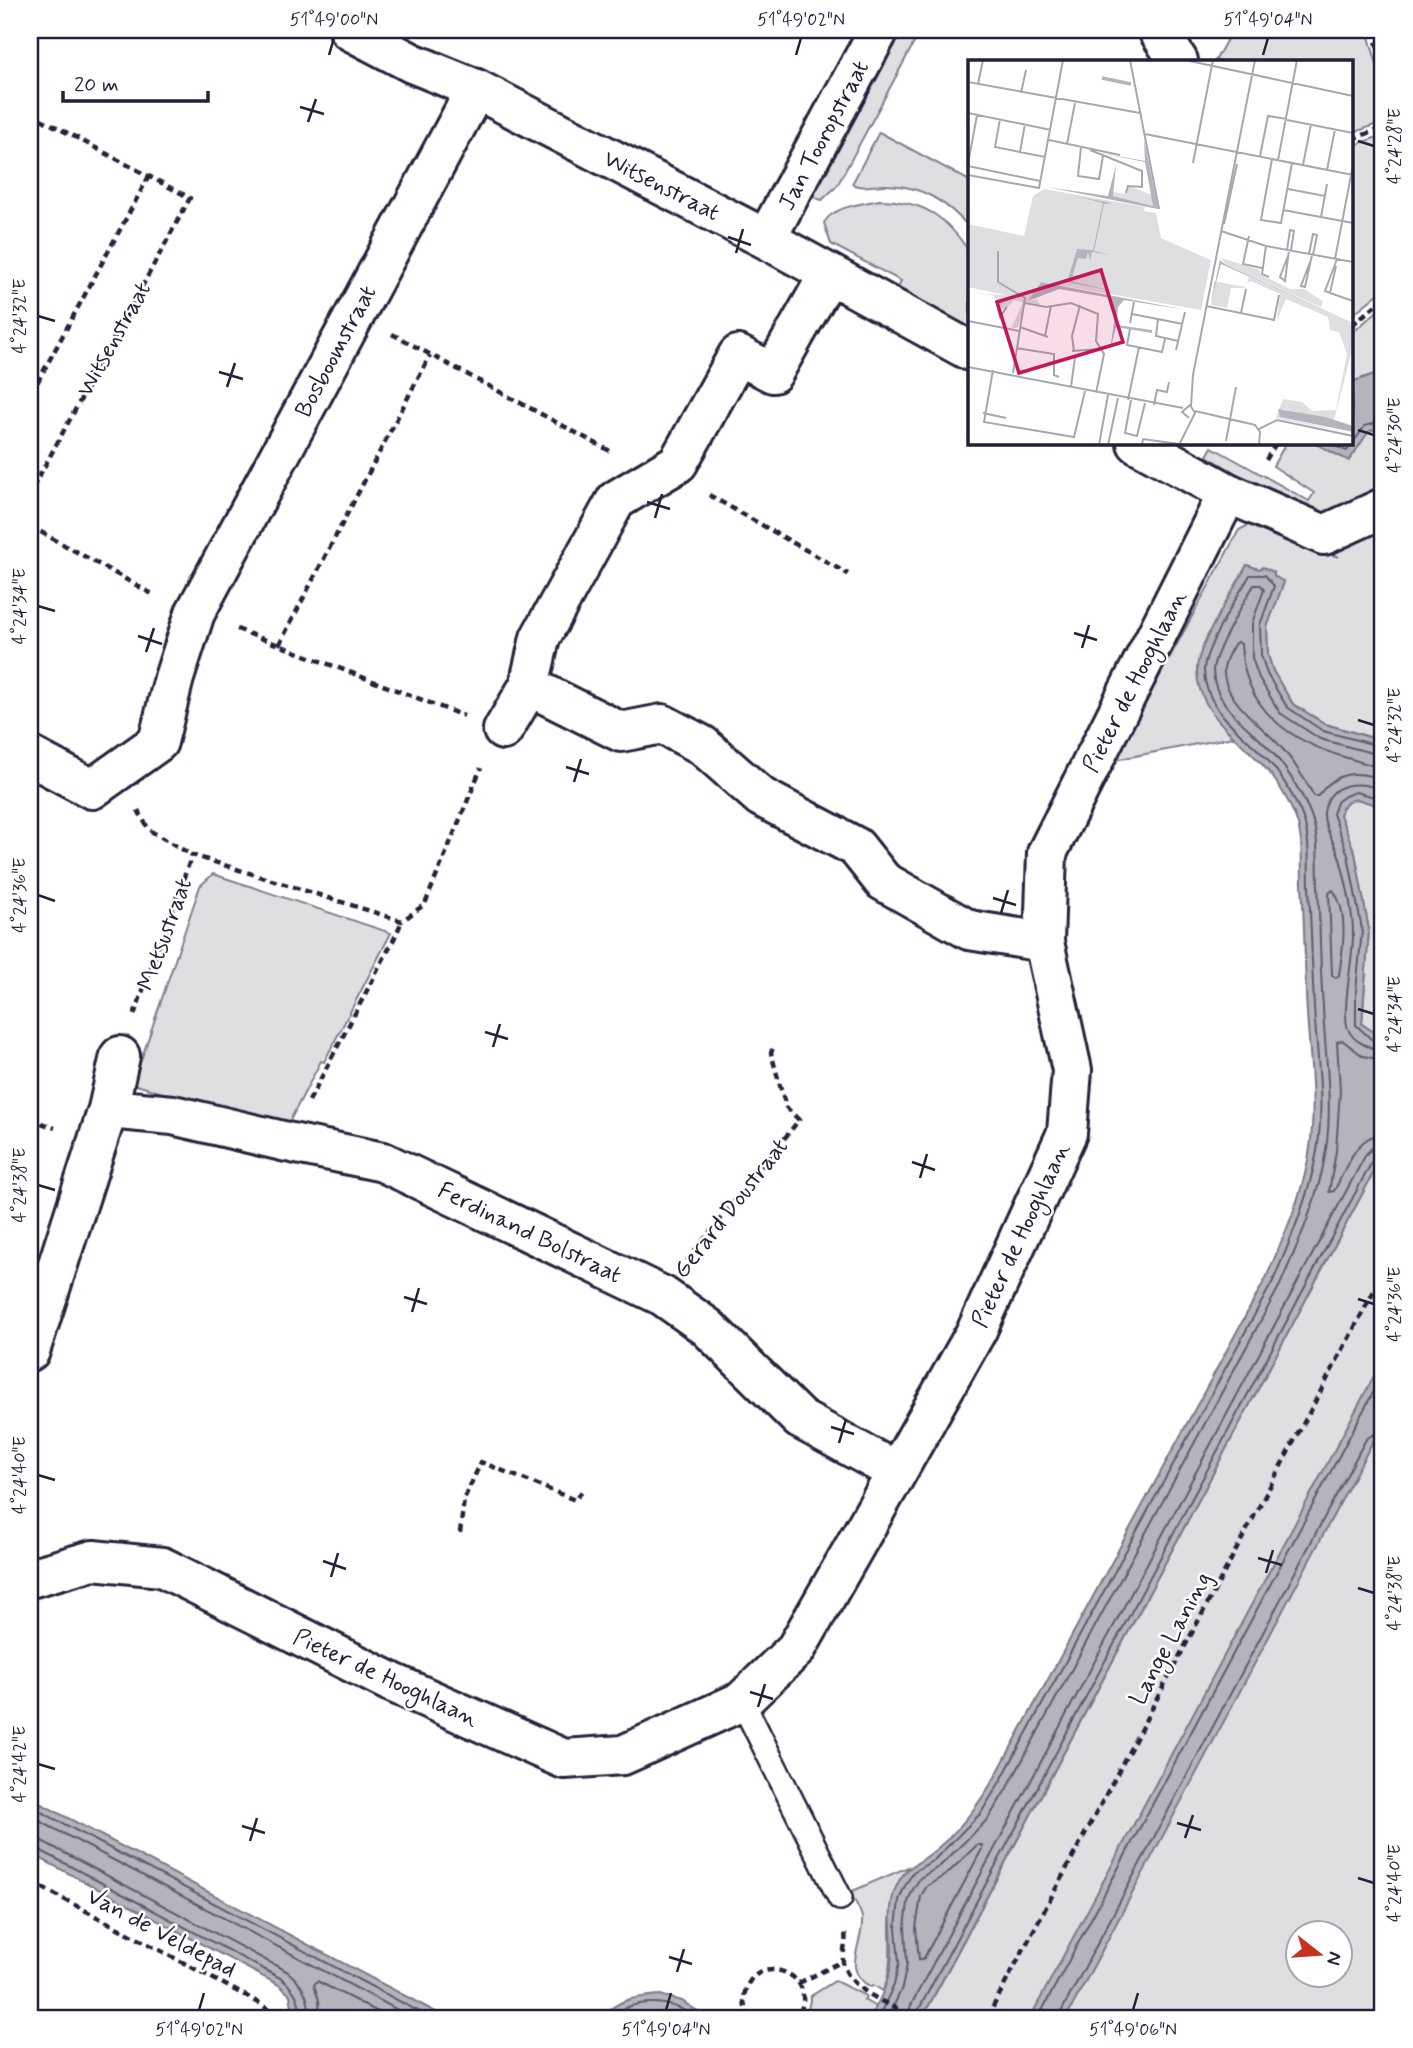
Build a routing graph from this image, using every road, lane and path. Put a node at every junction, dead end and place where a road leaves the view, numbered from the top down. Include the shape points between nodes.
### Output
1 (349, 30) edge
2 (879, 30) edge
3 (1158, 30) edge
4 (1373, 30) edge
5 (1177, 60) edge
6 (1383, 66) edge
7 (476, 89) junction
8 (30, 113) edge
9 (1383, 128) edge
10 (1354, 138) edge
11 (149, 176) junction
12 (766, 239) junction
13 (829, 274) junction
14 (1383, 299) edge
15 (354, 314) junction
16 (1354, 323) edge
17 (968, 350) edge
18 (430, 355) junction
19 (30, 392) edge
20 (1139, 444) edge
21 (1275, 444) edge
22 (1263, 467) dead end
23 (666, 471) junction
24 (632, 491) junction
25 (30, 493) edge
26 (1228, 493) junction
27 (1383, 508) edge
28 (30, 526) edge
29 (848, 574) dead end
30 (195, 613) junction
31 (279, 645) junction
32 (529, 686) junction
33 (503, 730) junction
34 (30, 756) edge
35 (117, 772) junction
36 (192, 855) junction
37 (402, 921) junction
38 (1044, 942) junction
39 (774, 1045) dead end
40 (120, 1056) joint
41 (108, 1110) junction
42 (287, 1142) junction
43 (1383, 1274) edge
44 (663, 1296) junction
45 (30, 1351) edge
46 (897, 1472) junction
47 (584, 1489) dead end
48 (460, 1532) dead end
49 (30, 1578) edge
50 (742, 1701) junction
51 (30, 1890) edge
52 (840, 1898) joint
53 (843, 1961) junction
54 (799, 1983) junction
55 (271, 2018) edge
56 (751, 2018) edge
57 (797, 2018) edge
58 (916, 2018) edge
59 (987, 2018) edge

1 - 7 street, Witsenstraat
2 - 12 street, Jan Tooropstraat
3 - 5 street
4 - 6 path
7 - 12 street, Witsenstraat
7 - 15 street, Bosboomstraat
8 - 11 path, Witsenstraat
9 - 10 path
11 - 19 path
11 - 25 path, Witsenstraat via 190,198
12 - 13 street, Witsenstraat
13 - 17 street, Witsenstraat
13 - 23 street via 774,373 738,355 678,463
14 - 16 path
15 - 18 path
15 - 30 street, Bosboomstraat
18 - 24 path via 613,452
18 - 31 path
20 - 26 street
21 - 22 path
23 - 24 street
23 - 29 path
24 - 32 street via 616,500 540,638
26 - 27 street via 1324,535
26 - 38 street, Pieter de Hooghlaan via 1047,853
28 - 30 path
30 - 31 path
30 - 35 street, Bosboomstraat via 158,742
31 - 33 path
32 - 33 street
32 - 38 street via 621,732 662,724 702,745 761,797 856,847 883,881 969,930
33 - 37 path via 483,764 425,904
34 - 35 street, Bosboomstraat via 92,789
35 - 36 path via 149,830
36 - 37 path, Metsustraat
36 - 40 path, Metsustraat
37 - 42 path
38 - 46 street, Pieter de Hooghlaan via 1072,1070 1067,1133 977,1330
39 - 44 path, Gerard Doustraat via 771,1053 786,1107 799,1120
40 - 41 street
41 - 42 street, Ferdinand Bolstraat via 173,1115
41 - 45 street
42 - 44 street, Ferdinand Bolstraat via 383,1162
43 - 59 path, Lange Laning
44 - 46 street, Ferdinand Bolstraat via 707,1327 800,1419
46 - 50 street, Pieter de Hooghlaan via 796,1648
47 - 48 path via 575,1500 481,1462 464,1499
49 - 50 street, Pieter de Hooghlaan via 93,1560 162,1567 391,1682 564,1759 623,1755
50 - 52 lane
51 - 55 path, Van de Veldepad via 43,1888 261,2004
52 - 53 path via 846,1941
53 - 54 path
53 - 58 path via 850,1978
54 - 56 path via 790,1973 777,1969 752,1978 744,2003
54 - 57 path via 804,1996

